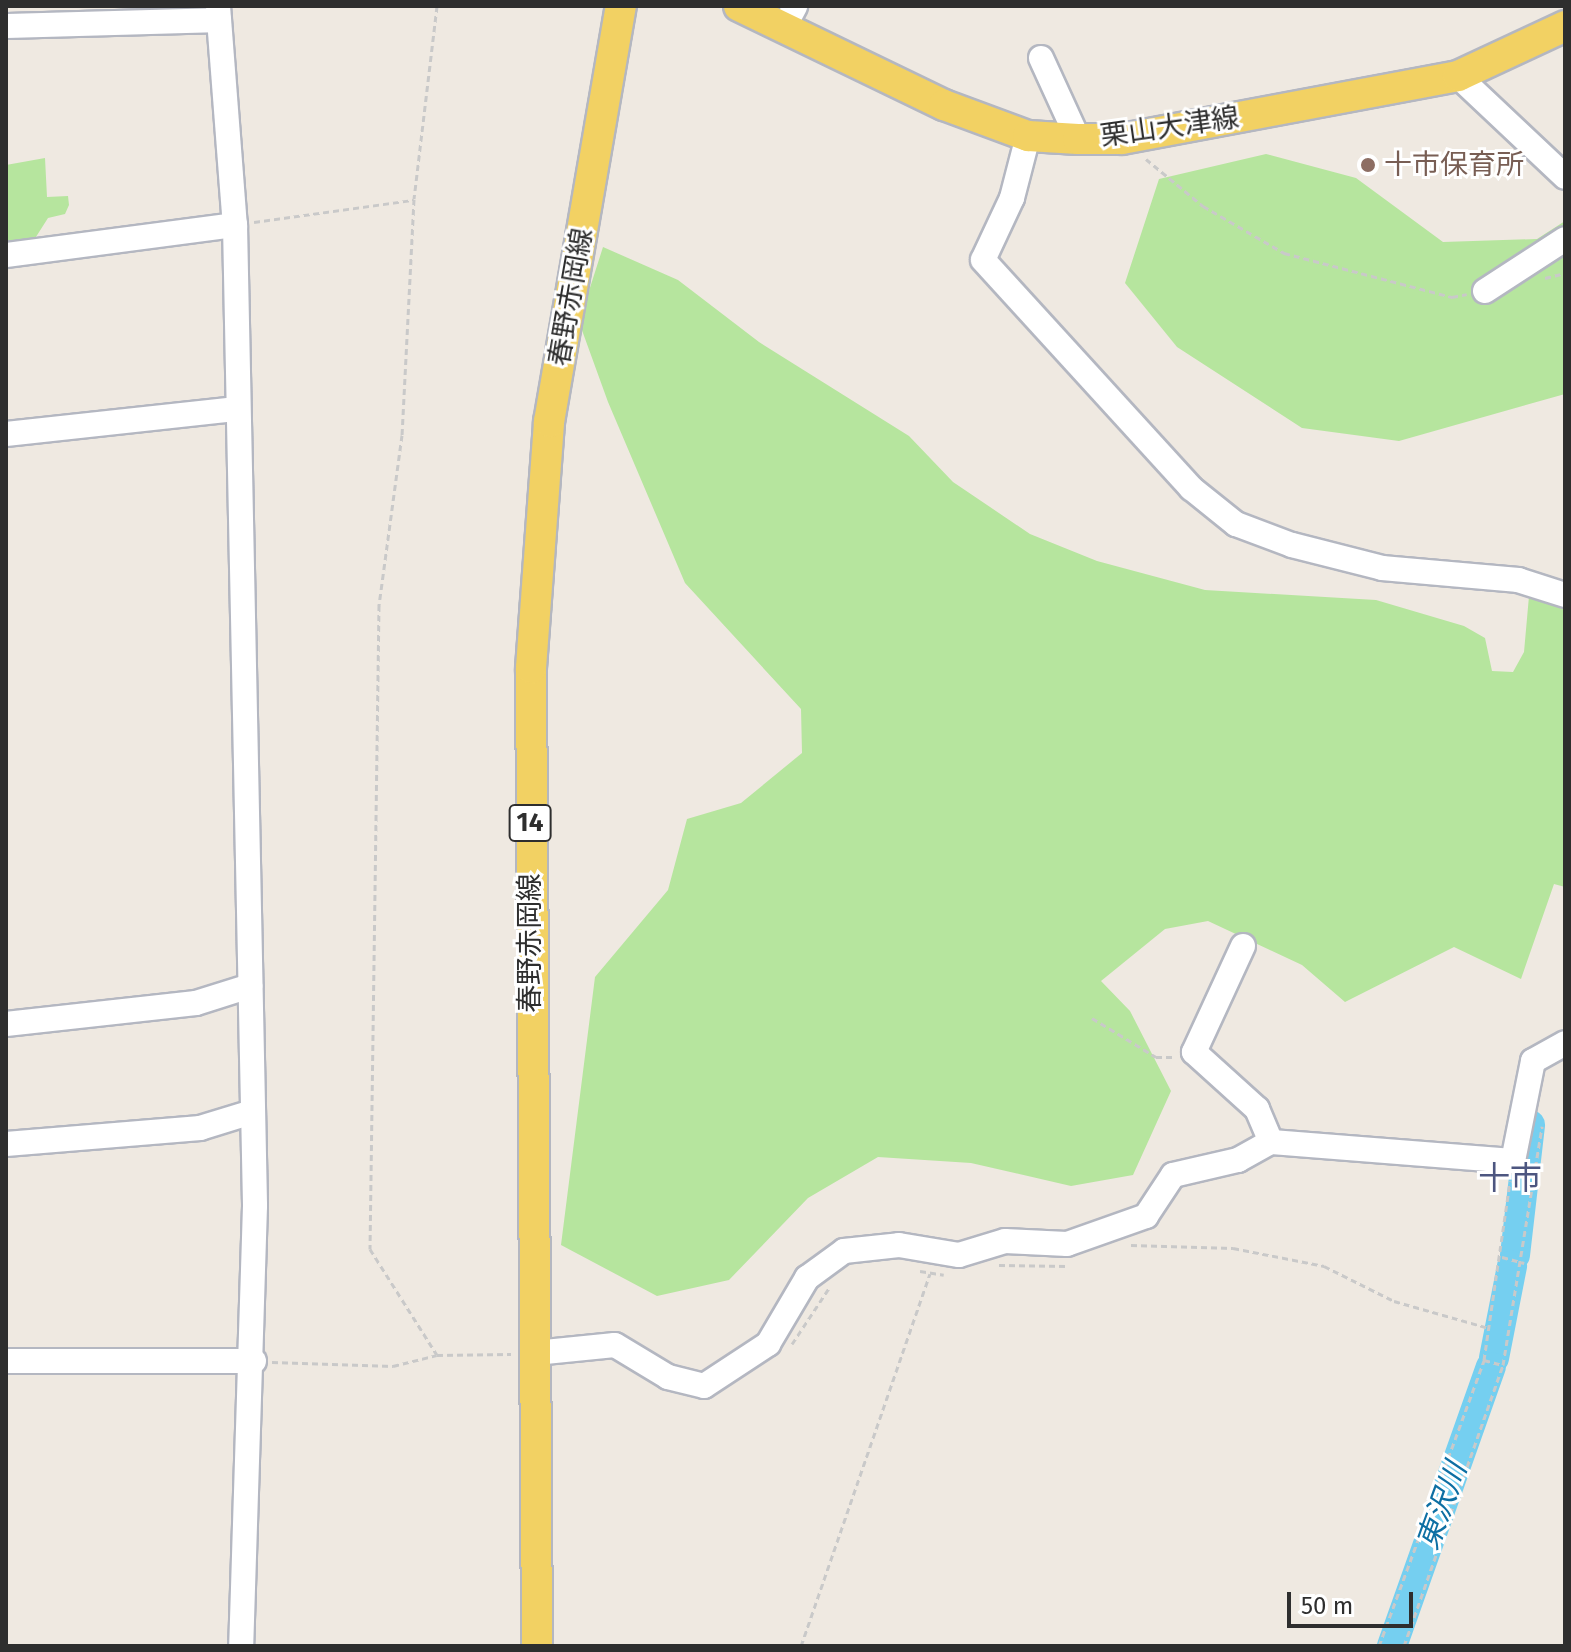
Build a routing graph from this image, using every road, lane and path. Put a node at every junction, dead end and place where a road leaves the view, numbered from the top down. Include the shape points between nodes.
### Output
1 (437, 6) edge
2 (621, 6) edge
3 (739, 6) edge
4 (218, 13) edge
5 (789, 17) edge
6 (6, 26) edge
7 (1565, 26) edge
8 (1041, 58) dead end
9 (1458, 76) junction
10 (1028, 136) junction
11 (1078, 139) junction
12 (1122, 139) junction
13 (1565, 177) edge
14 (414, 199) junction
15 (235, 225) junction
16 (1565, 239) edge
17 (6, 255) edge
18 (1485, 291) dead end
19 (1452, 297) dead end
20 (237, 409) junction
21 (6, 434) edge
22 (1565, 595) edge
23 (1243, 946) dead end
24 (250, 986) junction
25 (1092, 1018) dead end
26 (6, 1024) edge
27 (1194, 1052) junction
28 (1562, 1053) edge
29 (252, 1112) junction
30 (1543, 1123) dead end
31 (1271, 1142) junction
32 (6, 1144) edge
33 (1513, 1161) junction
34 (1122, 1246) dead end
35 (1502, 1257) junction
36 (1524, 1263) junction
37 (1070, 1264) dead end
38 (908, 1266) dead end
39 (985, 1267) dead end
40 (956, 1272) dead end
41 (930, 1274) junction
42 (831, 1284) dead end
43 (1489, 1328) junction
44 (768, 1344) junction
45 (535, 1353) junction
46 (437, 1355) junction
47 (1484, 1360) junction
48 (6, 1361) edge
49 (254, 1361) junction
50 (1503, 1365) junction
51 (241, 1646) edge
52 (537, 1646) edge
53 (801, 1646) edge
54 (1379, 1646) edge
55 (1404, 1646) edge

1 - 14 path
2 - 45 main road, 春野赤岡線 / 14 via 549,422 531,668
3 - 5 main road, 栗山大津線
4 - 6 street
4 - 15 street
5 - 10 main road, 栗山大津線 via 944,105
7 - 9 main road, 栗山大津線
8 - 11 street
9 - 12 main road, 栗山大津線
9 - 13 street
10 - 11 main road, 栗山大津線
10 - 22 street via 1012,198 983,260 1191,488 1236,524 1292,545 1382,568 1518,580
11 - 12 main road, 栗山大津線
12 - 19 path via 1203,206 1284,253
14 - 15 path
14 - 46 path via 402,435 379,605 370,1249
15 - 17 street
15 - 20 street
16 - 18 street
20 - 21 street
20 - 24 street
23 - 27 street
24 - 26 street via 196,1003
24 - 29 street
25 - 27 path via 1156,1057
27 - 31 street via 1257,1109
28 - 33 street via 1533,1061
29 - 32 street via 200,1128
29 - 49 street
30 - 36 path
31 - 33 street
31 - 44 street via 1238,1160 1173,1175 1146,1216 1067,1244 1005,1241 959,1255 899,1245 844,1251 807,1278
33 - 35 path
34 - 43 path via 1233,1248 1324,1266 1394,1301
35 - 36 path
35 - 43 path
36 - 50 path
37 - 39 path
38 - 41 path
40 - 41 path
41 - 53 path
42 - 44 path via 795,1343
43 - 47 path
44 - 45 street via 704,1386 668,1377 615,1345
45 - 46 path
45 - 52 main road, 春野赤岡線 / 14
46 - 49 path via 393,1366
47 - 50 path
47 - 54 path
48 - 49 street
49 - 51 street
50 - 55 path

